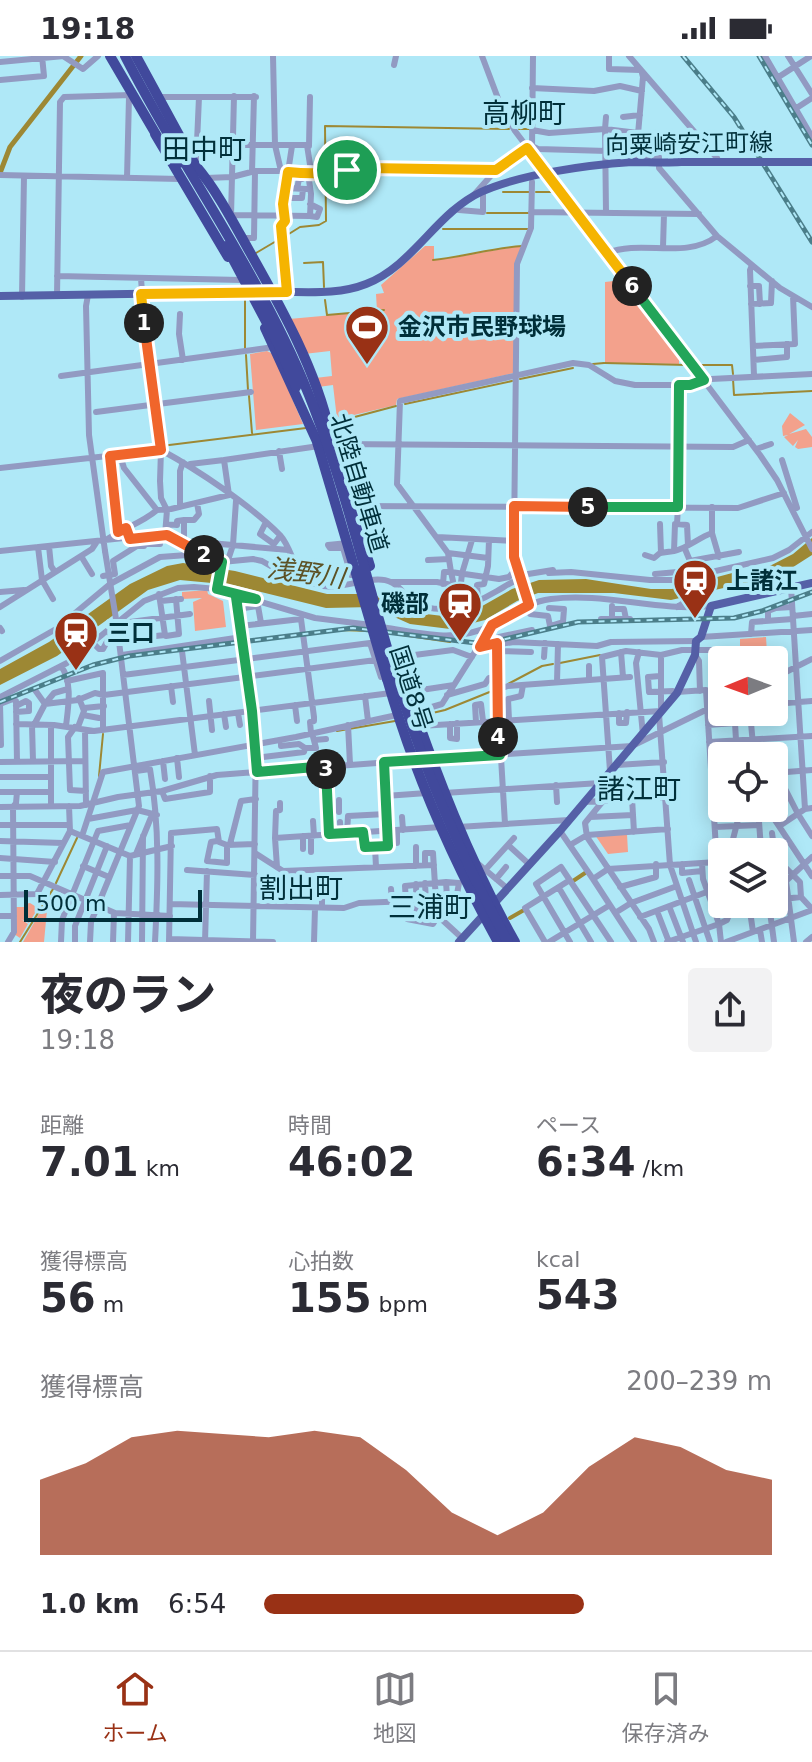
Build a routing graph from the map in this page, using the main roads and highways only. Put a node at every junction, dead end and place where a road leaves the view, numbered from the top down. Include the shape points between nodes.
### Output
1 (110, 56) edge
2 (123, 56) edge
3 (134, 56) edge
4 (156, 100) junction
5 (812, 162) edge
6 (548, 176) junction
7 (205, 178) junction
8 (183, 179) junction
9 (205, 201) junction
10 (216, 210) junction
11 (240, 238) junction
12 (382, 278) junction
13 (248, 294) junction
14 (274, 294) junction
15 (0, 298) edge
16 (332, 439) junction
17 (319, 446) junction
18 (812, 583) edge
19 (494, 906) junction
20 (483, 914) junction
21 (460, 940) edge
22 (510, 941) edge

1 - 8 highway, 国道8号
1 - 9 highway, bridge
2 - 9 highway, 北陸自動車道, bridge
2 - 10 highway, 北陸自動車道, bridge
3 - 4 highway
4 - 7 highway
4 - 10 highway, bridge
5 - 6 main road, 向粟崎安江町線, bridge via 659,163 636,158
6 - 12 main road, 向粟崎安江町線 via 483,195
6 - 12 main road, 向粟崎安江町線 via 472,197
7 - 11 highway, 国道8号
7 - 11 highway
8 - 13 highway
8 - 17 highway, 国道8号, bridge via 279,346
9 - 22 highway, 北陸自動車道, bridge via 262,301 302,388 424,773 463,862
10 - 22 highway, 北陸自動車道, bridge via 271,309 305,386 419,746 462,851
11 - 14 highway
11 - 16 highway, 国道8号, bridge
12 - 14 main road, 向粟崎安江町線 via 345,290
12 - 14 main road, 向粟崎安江町線 via 352,293
13 - 14 main road, 向粟崎安江町線
13 - 15 main road, 向粟崎安江町線
13 - 17 highway
14 - 16 highway
16 - 19 highway, 国道8号 via 413,711
17 - 20 highway, 国道8号, bridge via 389,693 441,827
18 - 19 main road via 711,606 696,656 676,694
19 - 20 main road
19 - 22 highway, 国道8号
20 - 21 main road
20 - 22 highway, 国道8号

